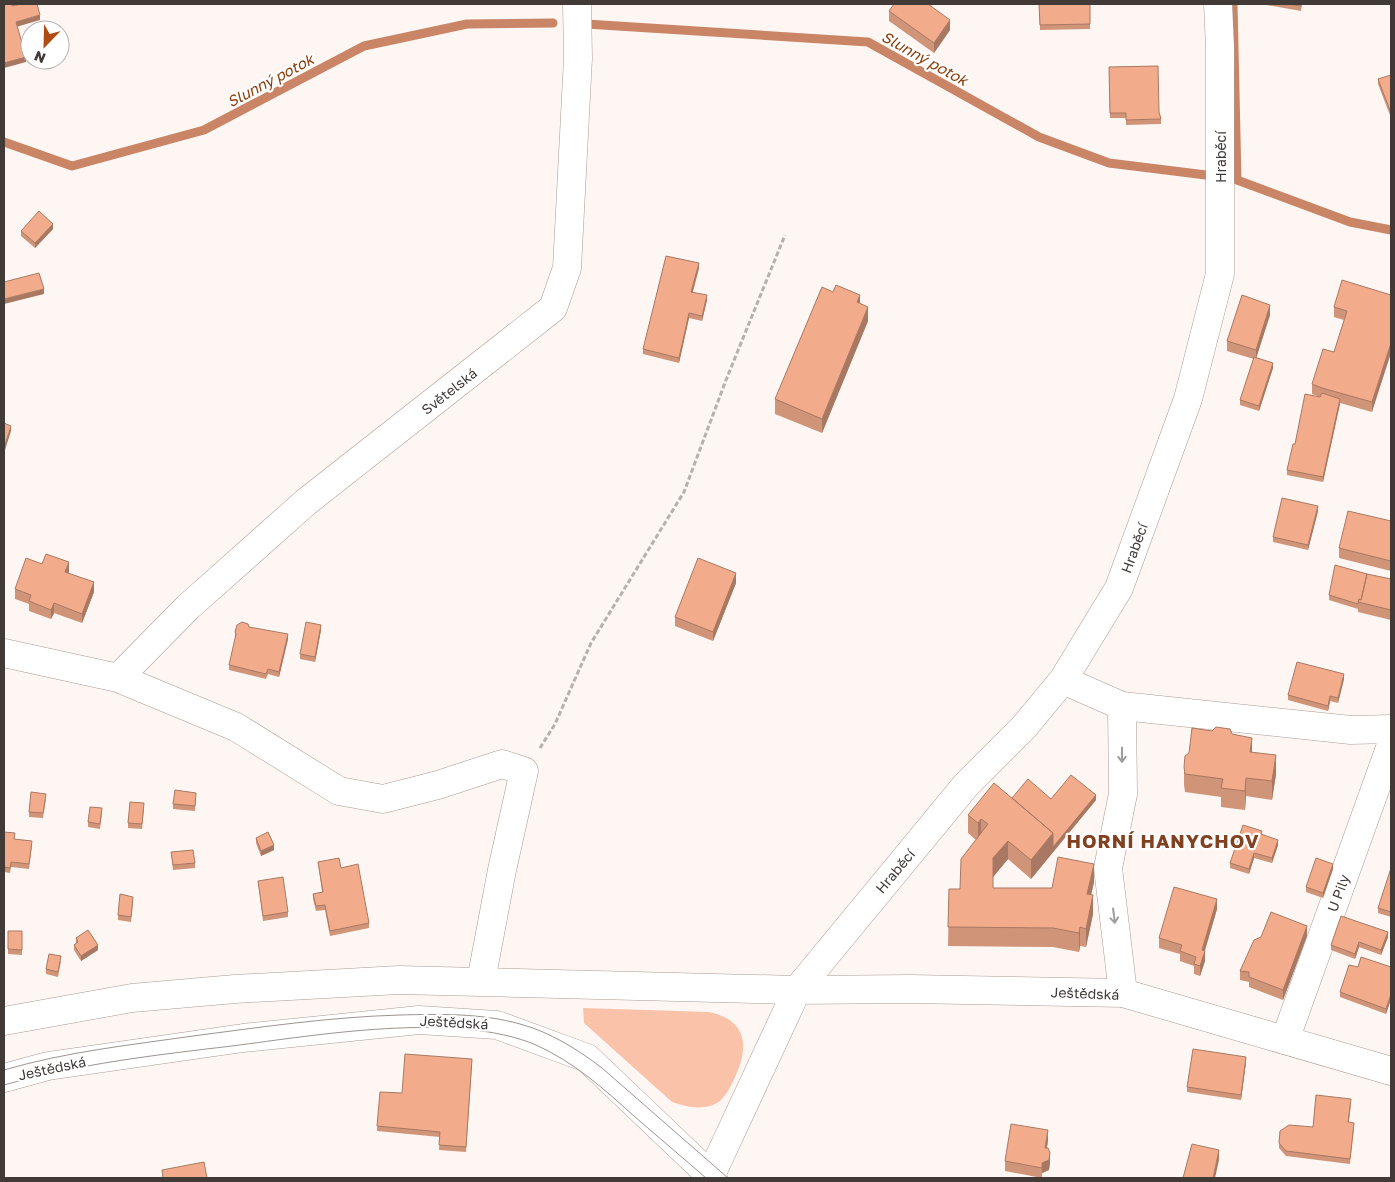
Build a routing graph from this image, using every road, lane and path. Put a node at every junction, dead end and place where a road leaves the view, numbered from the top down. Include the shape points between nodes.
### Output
1 (577, 4) edge
2 (1218, 4) edge
3 (785, 235) dead end
4 (4, 653) edge
5 (118, 678) junction
6 (1062, 680) junction
7 (1122, 706) junction
8 (1391, 729) edge
9 (1391, 745) edge
10 (524, 771) junction
11 (481, 981) junction
12 (797, 990) junction
13 (1123, 993) junction
14 (4, 1021) edge
15 (1285, 1040) junction
16 (1391, 1071) edge
17 (4, 1078) edge
18 (712, 1177) edge

1 - 5 street, Světelská via 578,58 567,268 554,308 306,502 188,607
2 - 6 street, Hraběcí via 1220,274 1188,399 1119,588
3 - 10 path via 684,492 592,643 555,724
4 - 5 street
5 - 10 street via 236,727 339,791 383,799 502,764
6 - 7 street
6 - 12 street, Hraběcí via 1024,727 966,785
7 - 8 street via 1351,730
7 -> 13 street via 1122,794 1108,868
9 - 15 street, U Pily
10 - 11 street
11 - 12 street, Ještědská
11 - 14 street, Ještědská via 399,980 235,989 132,998
12 - 13 street, Ještědská
12 - 18 street, Ještědská
13 - 15 street, Ještědská
15 - 16 street, Ještědská
17 - 18 street, Ještědská via 48,1066 243,1038 419,1020 497,1024 587,1058

